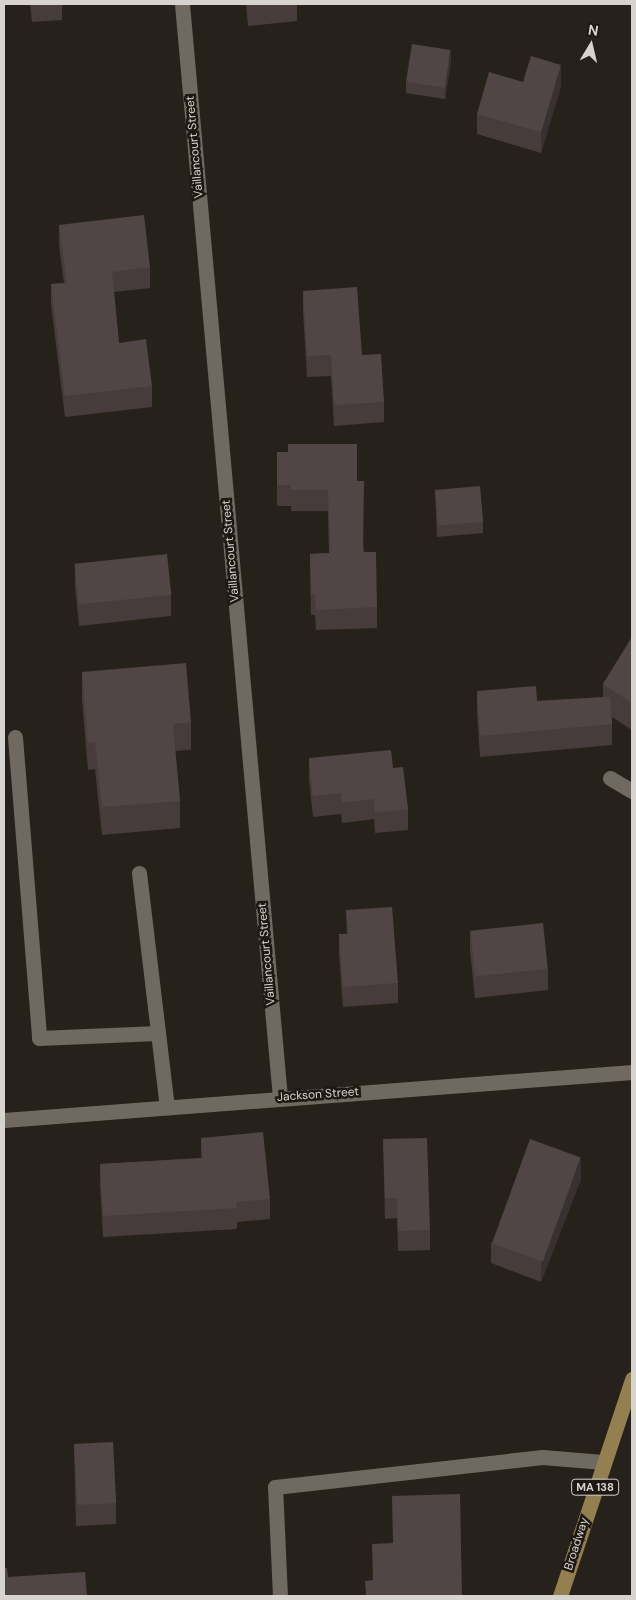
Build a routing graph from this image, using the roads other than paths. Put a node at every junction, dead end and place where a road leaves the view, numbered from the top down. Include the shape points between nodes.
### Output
1 (182, 4) edge
2 (15, 737) dead end
3 (610, 778) dead end
4 (632, 791) edge
5 (139, 873) dead end
6 (158, 1033) junction
7 (632, 1072) edge
8 (280, 1098) junction
9 (167, 1107) junction
10 (4, 1120) edge
11 (632, 1379) edge
12 (603, 1462) junction
13 (280, 1596) edge
14 (560, 1596) edge

1 - 8 street, Vaillancourt Street
2 - 6 street via 39,1038
3 - 4 street
5 - 6 street
6 - 9 street
7 - 8 street, Jackson Street
8 - 9 street, Jackson Street
9 - 10 street, Jackson Street
11 - 12 main road, Broadway / MA 138
12 - 13 street via 542,1458 275,1487
12 - 14 main road, Broadway / MA 138

